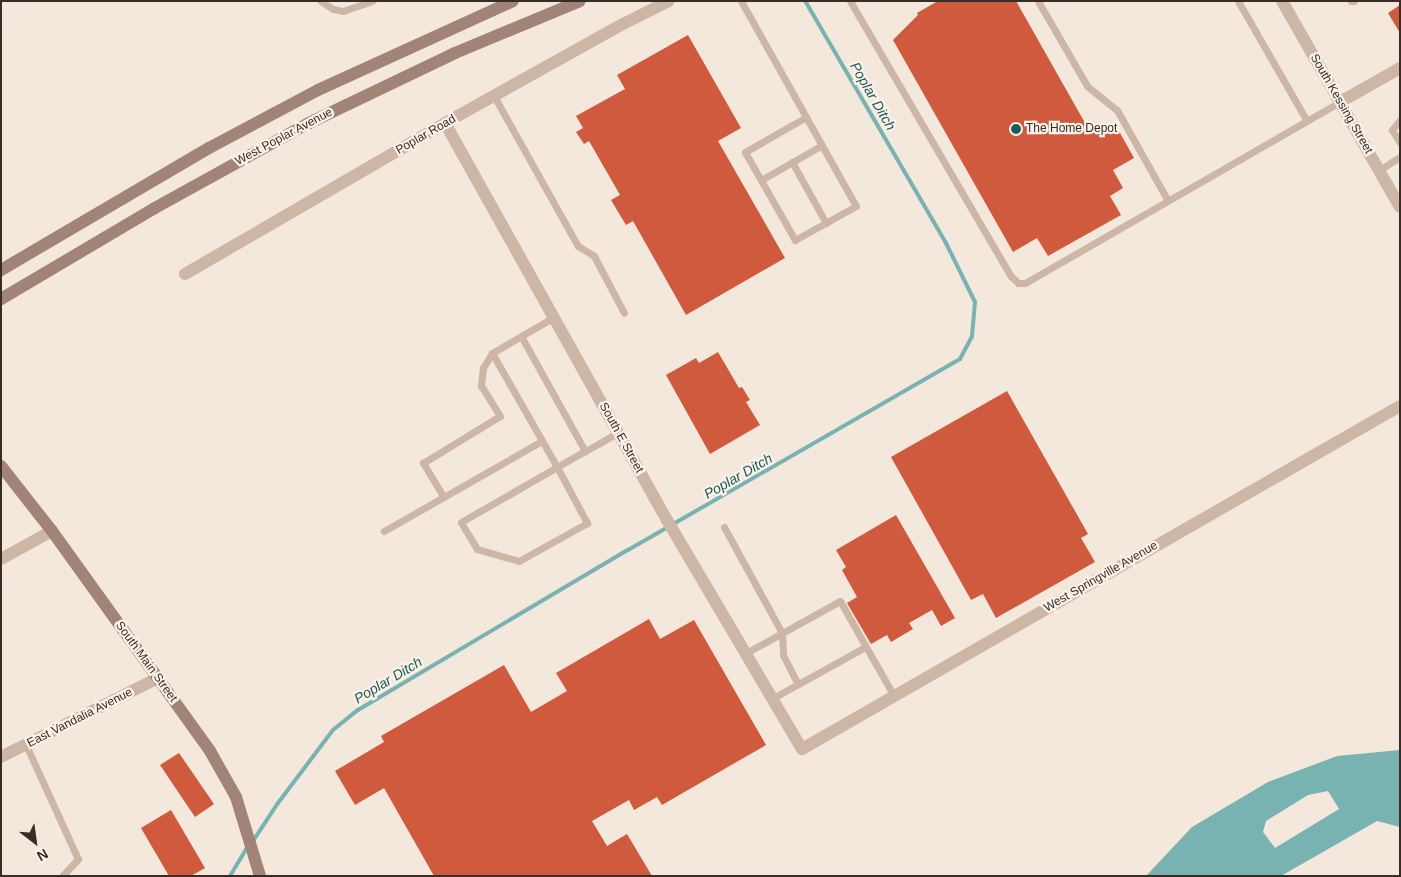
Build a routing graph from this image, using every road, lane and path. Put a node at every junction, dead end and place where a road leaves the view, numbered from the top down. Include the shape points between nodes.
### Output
1 (322, 1) edge
2 (372, 1) edge
3 (513, 1) edge
4 (580, 1) edge
5 (669, 1) edge
6 (741, 1) edge
7 (850, 1) edge
8 (1038, 1) edge
9 (1238, 1) edge
10 (1282, 1) edge
11 (1400, 68) edge
12 (494, 96) junction
13 (1340, 102) junction
14 (806, 117) junction
15 (1400, 120) edge
16 (1307, 121) junction
17 (445, 123) junction
18 (1400, 143) edge
19 (822, 145) junction
20 (1400, 158) edge
21 (792, 162) junction
22 (1379, 170) junction
23 (761, 180) junction
24 (1168, 201) junction
25 (1400, 206) edge
26 (826, 223) junction
27 (1, 270) edge
28 (185, 274) dead end
29 (1, 299) edge
30 (624, 312) dead end
31 (554, 317) junction
32 (521, 336) junction
33 (492, 353) junction
34 (1400, 406) edge
35 (618, 432) junction
36 (542, 442) junction
37 (585, 451) junction
38 (1, 466) edge
39 (557, 467) junction
40 (443, 496) junction
41 (724, 527) dead end
42 (52, 531) junction
43 (384, 531) dead end
44 (1, 559) edge
45 (782, 633) junction
46 (865, 647) junction
47 (746, 653) junction
48 (158, 678) junction
49 (798, 684) junction
50 (894, 696) junction
51 (772, 698) junction
52 (26, 745) junction
53 (802, 750) joint
54 (1, 757) edge
55 (62, 876) edge
56 (260, 876) edge

1 - 2 lane via 343,11
3 - 27 main road, West Poplar Avenue via 309,94 209,148
4 - 29 main road, West Poplar Avenue via 455,53 309,123 161,204
5 - 12 street, Poplar Road
6 - 14 lane
7 - 24 lane via 1018,283 1025,283
8 - 24 lane via 1087,86 1117,110
9 - 16 lane
10 - 13 street, South Kessing Street
11 - 13 street
12 - 17 street, Poplar Road
12 - 30 lane via 578,246 594,256
13 - 16 lane
13 - 22 street, South Kessing Street
14 - 19 lane
14 - 23 lane via 745,152
15 - 18 lane via 1392,130
16 - 24 lane
17 - 28 street, Poplar Road
17 - 31 street, South E Street
19 - 21 lane
19 - 26 lane via 856,206
20 - 22 lane
21 - 23 lane
21 - 26 lane
22 - 25 street, South Kessing Street
23 - 26 lane via 795,240
31 - 32 lane
31 - 35 street, South E Street
32 - 33 lane
32 - 37 lane
33 - 36 lane
33 - 40 lane via 483,368 481,386 500,416 423,463
34 - 50 street, West Springville Avenue
35 - 37 lane
35 - 47 street, South E Street
36 - 39 lane
36 - 40 lane
37 - 39 lane
38 - 42 main road, South Main Street
39 - 39 lane via 461,522 477,549 519,561 587,523
40 - 43 lane
41 - 45 lane
42 - 44 street
42 - 48 main road, South Main Street
45 - 46 lane via 840,601
45 - 47 lane
45 - 49 lane via 783,655
46 - 49 lane
46 - 50 lane
47 - 51 street, South E Street
48 - 52 street, East Vandalia Avenue
48 - 56 main road, South Main Street via 218,764 236,797
49 - 51 lane
50 - 53 street, West Springville Avenue
51 - 53 street, South E Street
52 - 54 street, East Vandalia Avenue
52 - 55 lane via 78,859

